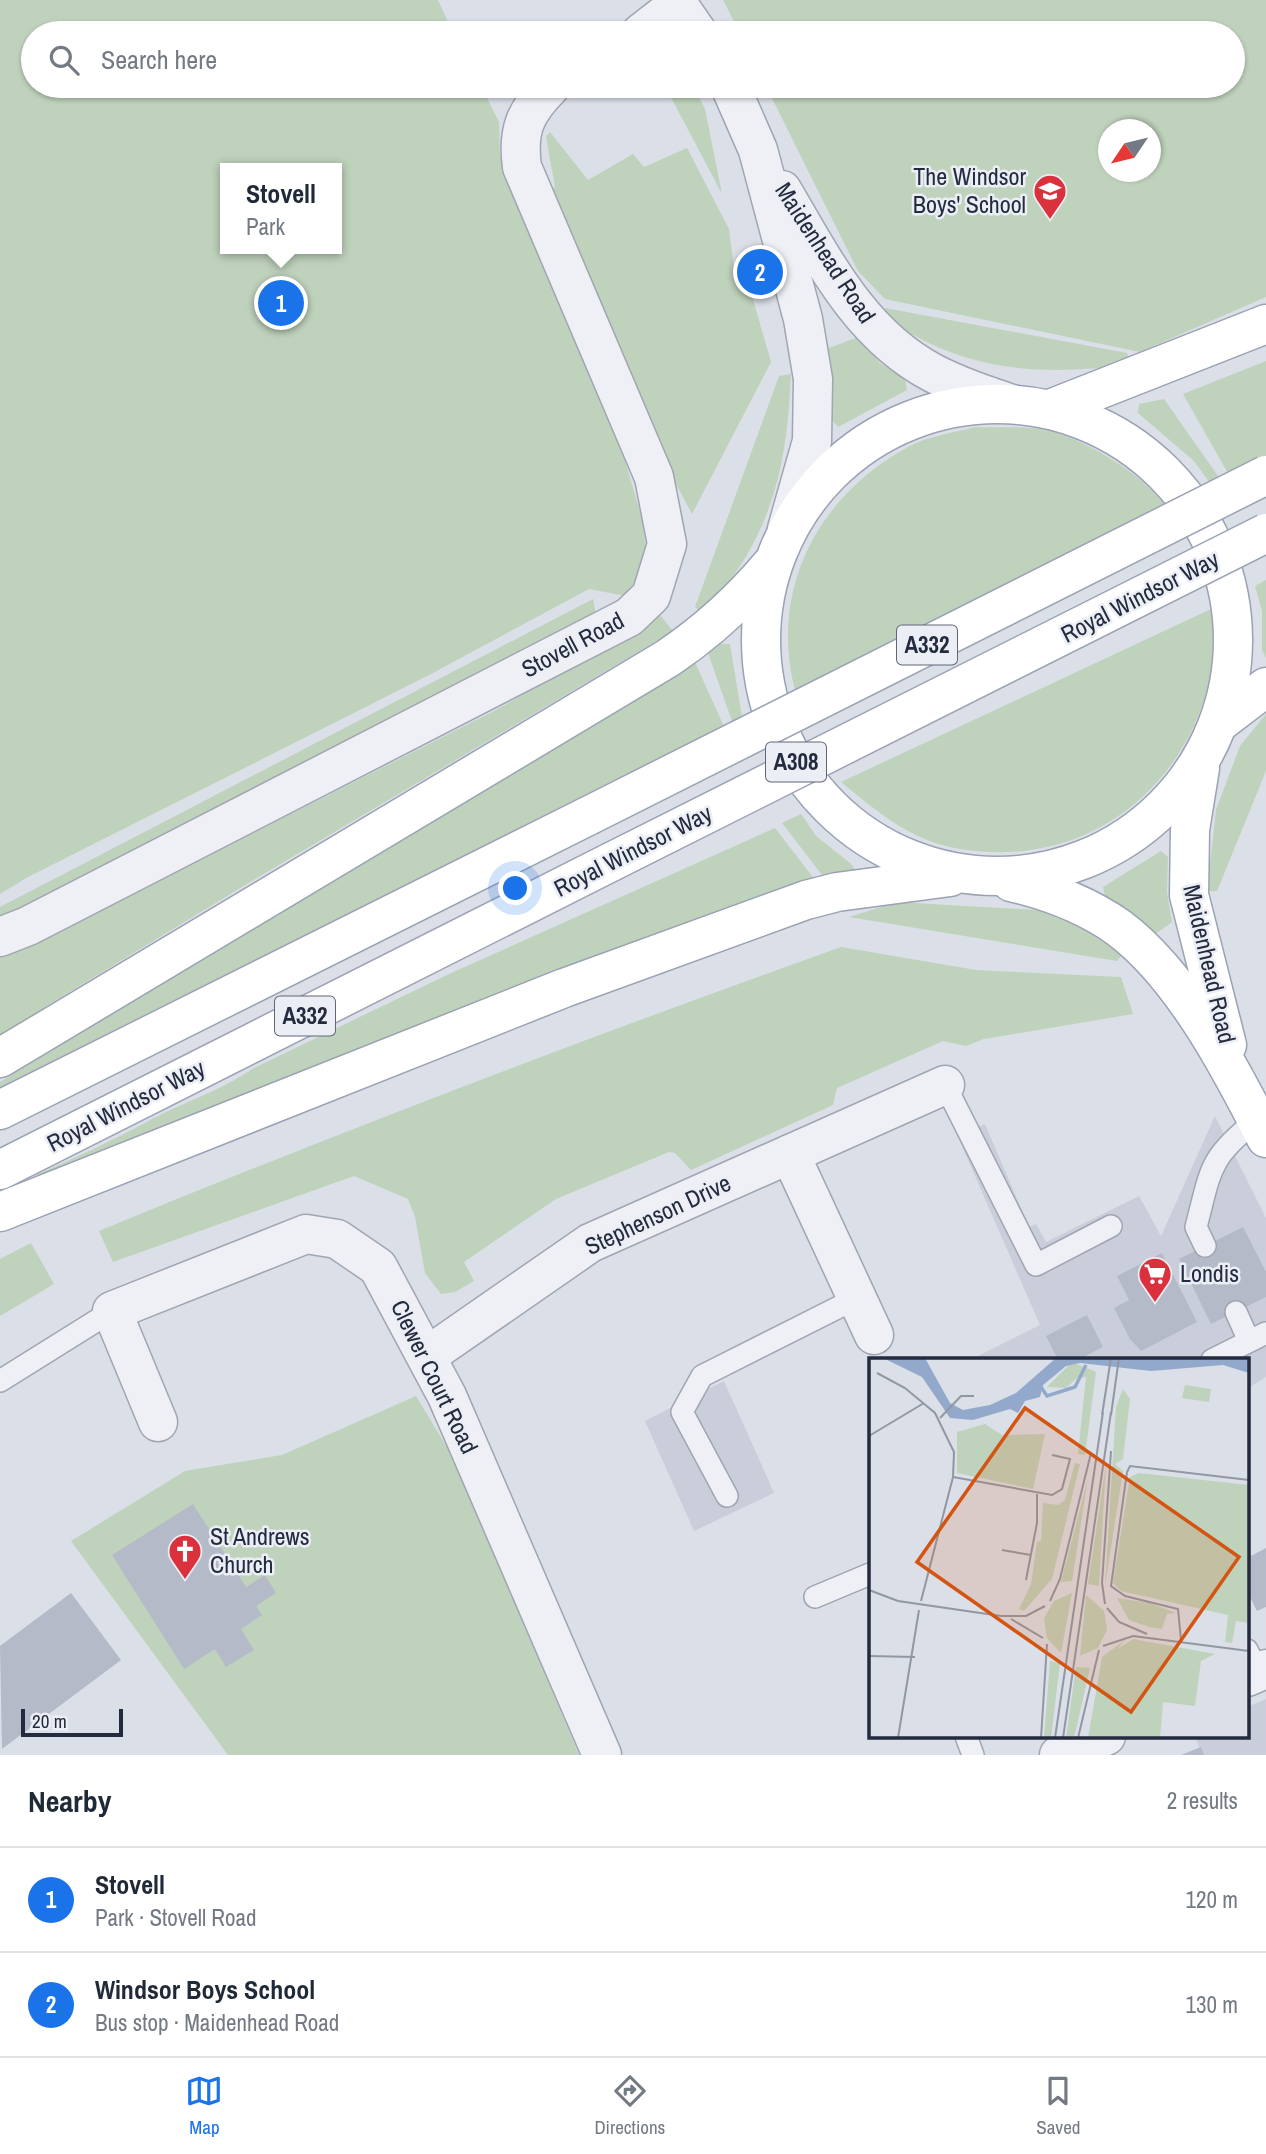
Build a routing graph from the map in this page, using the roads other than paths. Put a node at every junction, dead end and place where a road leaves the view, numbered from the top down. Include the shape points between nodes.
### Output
1 (683, 13) edge
2 (666, 21) edge
3 (539, 98) edge
4 (735, 98) edge
5 (758, 150) junction
6 (1266, 324) edge
7 (1012, 404) junction
8 (1049, 409) junction
9 (1266, 475) edge
10 (1266, 533) edge
11 (781, 544) junction
12 (1266, 687) edge
13 (1219, 723) junction
14 (1202, 759) junction
15 (977, 876) junction
16 (0, 937) edge
17 (0, 1058) edge
18 (1238, 1084) junction
19 (945, 1085) joint
20 (0, 1110) edge
21 (1261, 1129) edge
22 (790, 1154) junction
23 (0, 1170) edge
24 (0, 1212) edge
25 (1111, 1226) dead end
26 (1205, 1246) dead end
27 (857, 1298) junction
28 (113, 1311) junction
29 (1236, 1312) dead end
30 (874, 1335) dead end
31 (1257, 1337) edge
32 (427, 1356) junction
33 (1216, 1358) edge
34 (0, 1381) edge
35 (158, 1422) dead end
36 (727, 1496) dead end
37 (869, 1574) edge
38 (815, 1597) dead end
39 (967, 1738) edge
40 (1101, 1738) edge
41 (602, 1755) edge
42 (972, 1755) edge
43 (1059, 1755) edge

1 - 2 street
3 - 16 street, Stovell Road via 519,140 522,167 653,477 667,544 651,596 629,617
4 - 5 street, Maidenhead Road
5 - 7 street, Maidenhead Road via 836,280 869,325 931,372
5 - 11 street, Maidenhead Road via 800,308 813,379 812,441
6 - 8 main road
7 - 8 main road, A308
7 - 11 main road, A308 via 946,409 883,433 835,468
8 - 13 main road, A308 via 1092,424 1149,459 1200,520 1221,565 1231,606 1231,678
9 - 20 main road, A332, bridge
10 - 23 main road, Royal Windsor Way / A332, bridge
11 - 15 main road, A308 via 762,615 764,678 786,746 831,808 880,846 909,859
11 - 17 main road via 733,608 668,658
12 - 13 main road
13 - 14 main road, A308
14 - 15 main road, A308 via 1167,806 1111,848 1048,871
14 - 18 main road, Maidenhead Road / A308 via 1190,830 1189,895
15 - 18 main road, Maidenhead Road / A308 via 1077,903 1119,929 1141,947 1176,989
15 - 24 main road via 836,892 806,900 564,988
18 - 21 main road, Maidenhead Road / A308
19 - 22 street, Stephenson Drive
19 - 25 lane via 1037,1265
21 - 26 lane via 1230,1140 1214,1159 1196,1227
22 - 27 street
22 - 32 street, Stephenson Drive via 590,1243
27 - 30 street
27 - 36 lane via 702,1376 682,1412
28 - 32 street, Clewer Court Road via 306,1234 337,1239 378,1267
28 - 34 lane
28 - 35 street
29 - 31 lane
31 - 33 lane
32 - 41 street, Clewer Court Road
37 - 38 lane
39 - 42 lane
40 - 43 street

